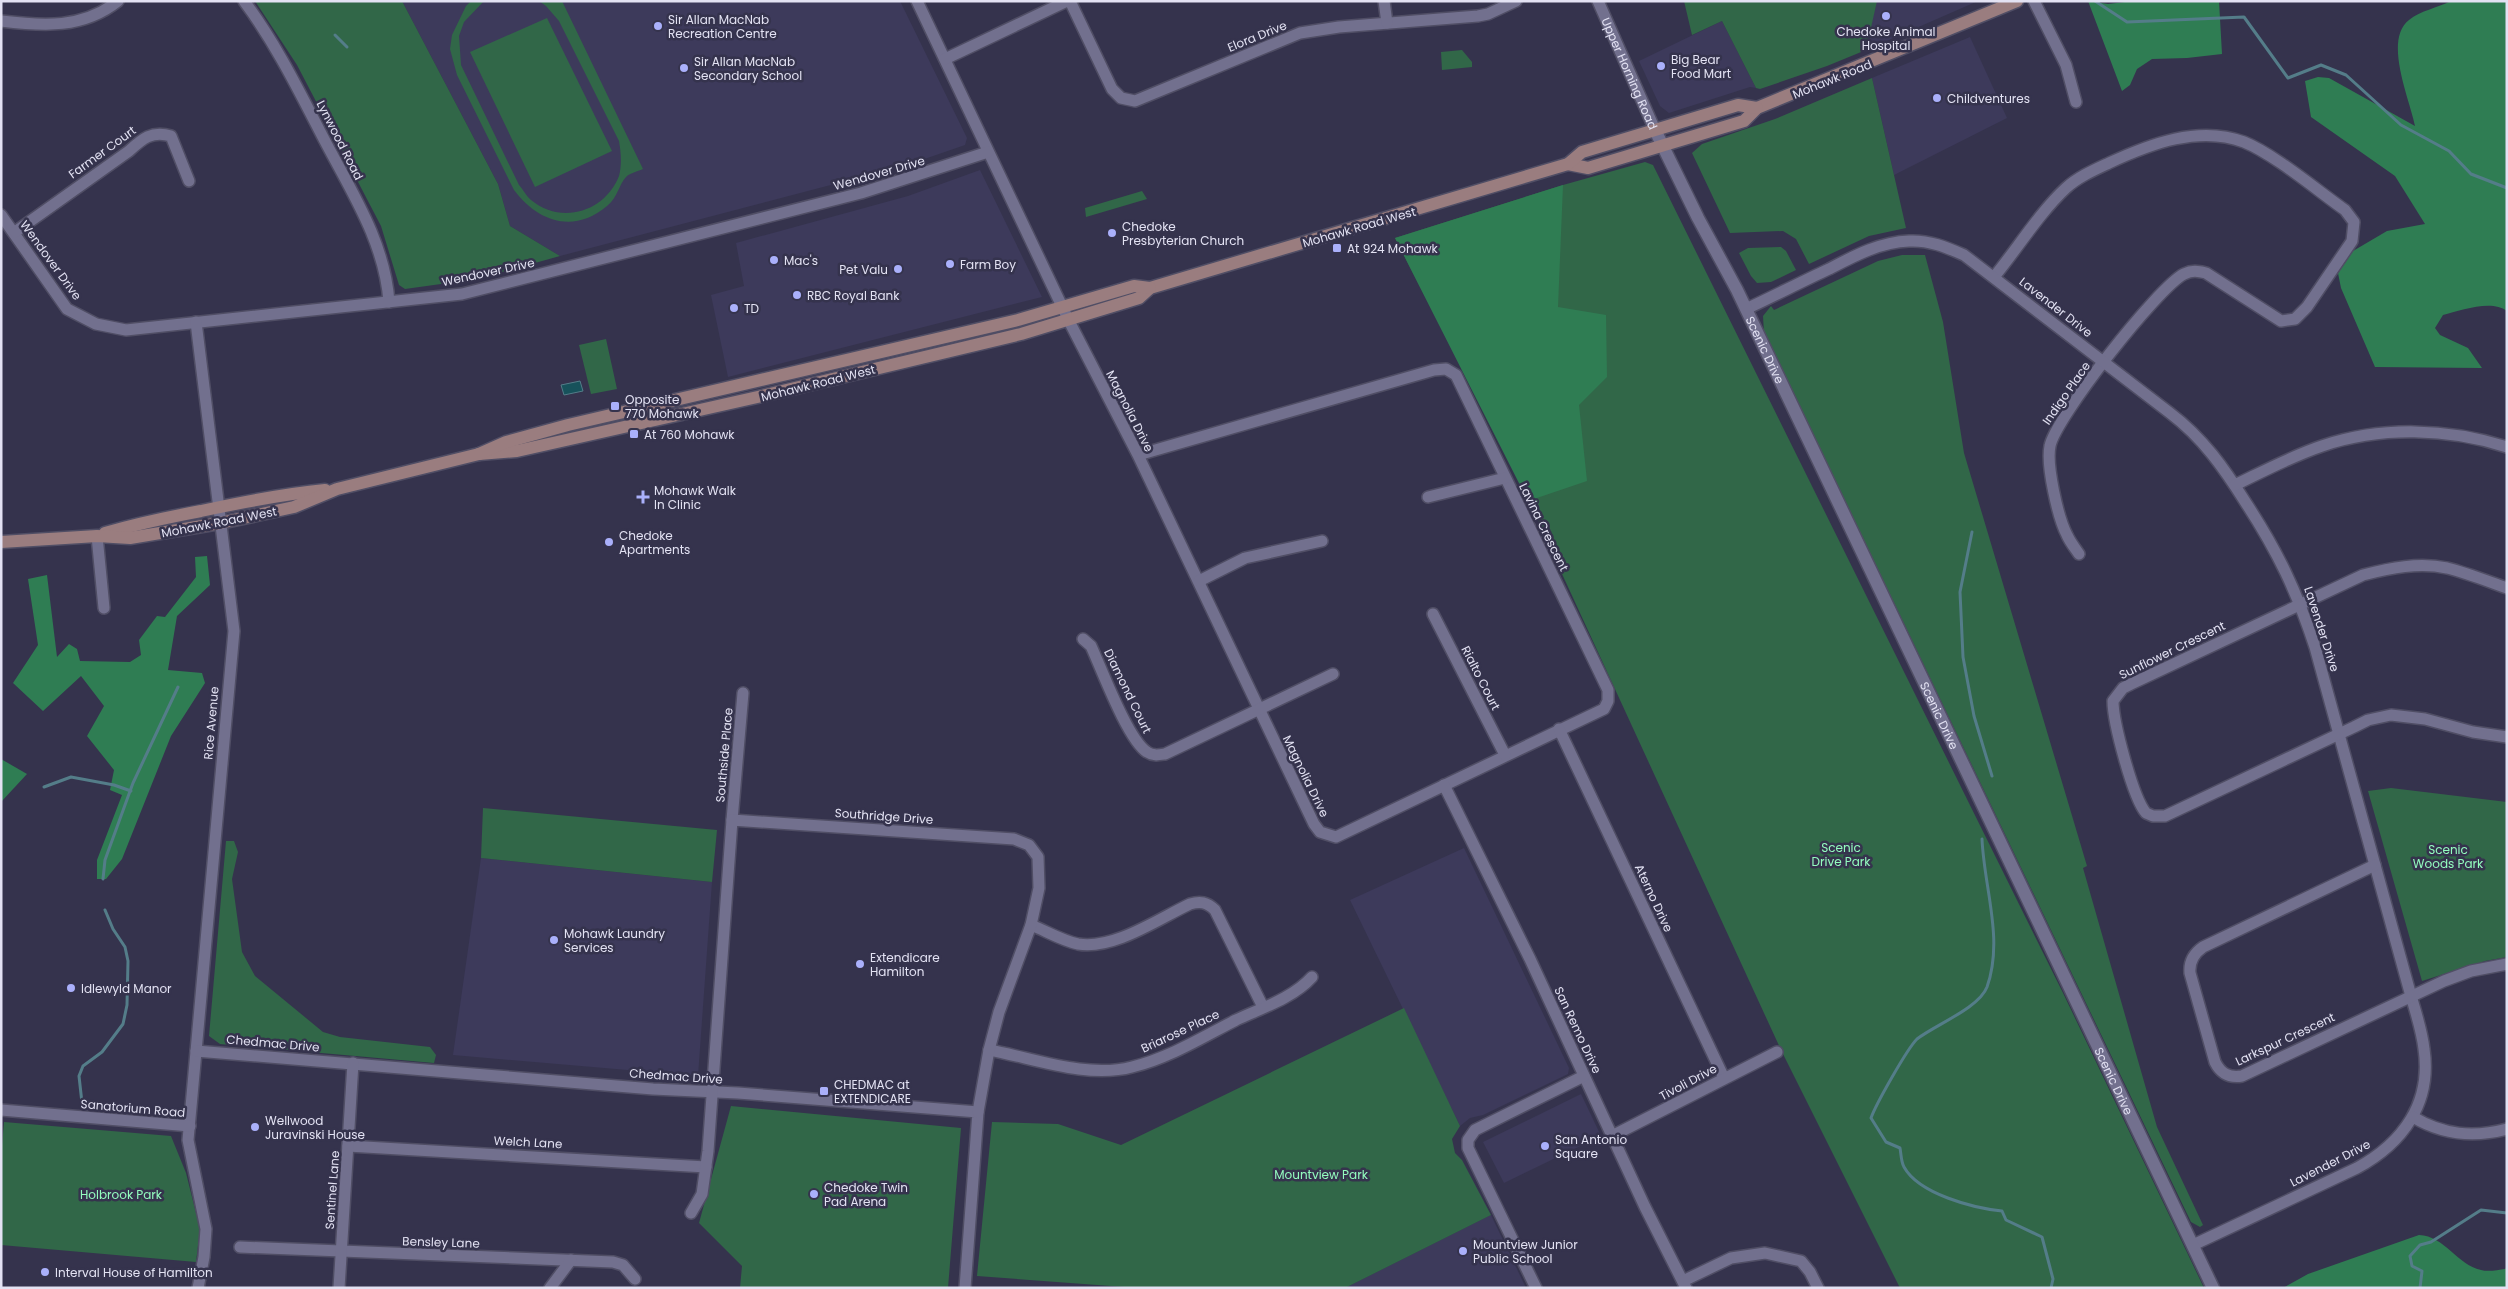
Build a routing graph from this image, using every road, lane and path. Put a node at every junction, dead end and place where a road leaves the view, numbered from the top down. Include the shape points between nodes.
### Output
1 (118, 1) edge
2 (244, 1) edge
3 (917, 1) edge
4 (1068, 1) edge
5 (1384, 1) edge
6 (1516, 1) edge
7 (1598, 1) edge
8 (2017, 1) edge
9 (2034, 1) edge
10 (1, 21) edge
11 (1387, 23) junction
12 (946, 59) junction
13 (2076, 102) dead end
14 (1758, 108) junction
15 (1655, 130) junction
16 (1663, 146) junction
17 (988, 152) junction
18 (1568, 164) junction
19 (188, 181) dead end
20 (1, 215) edge
21 (15, 232) junction
22 (1994, 277) junction
23 (1150, 288) junction
24 (389, 302) junction
25 (1062, 307) junction
26 (1746, 309) junction
27 (1068, 320) junction
28 (196, 322) junction
29 (2104, 362) junction
30 (779, 375) junction
31 (762, 396) junction
32 (2507, 446) edge
33 (479, 454) junction
34 (1138, 455) junction
35 (1505, 478) junction
36 (2235, 485) junction
37 (337, 489) junction
38 (1428, 497) dead end
39 (218, 507) junction
40 (220, 523) junction
41 (97, 536) junction
42 (1, 542) edge
43 (1322, 542) dead end
44 (2079, 554) dead end
45 (1198, 581) junction
46 (2507, 588) edge
47 (2300, 603) junction
48 (104, 608) dead end
49 (1433, 614) dead end
50 (1083, 639) dead end
51 (1332, 674) dead end
52 (743, 693) dead end
53 (1260, 710) junction
54 (1559, 729) junction
55 (2338, 734) junction
56 (2507, 737) edge
57 (1505, 755) junction
58 (1444, 785) junction
59 (732, 820) junction
60 (1320, 832) joint
61 (2375, 865) junction
62 (1032, 925) junction
63 (2507, 964) edge
64 (1312, 977) dead end
65 (2411, 996) junction
66 (1263, 1007) junction
67 (989, 1050) junction
68 (196, 1051) junction
69 (1777, 1052) dead end
70 (353, 1063) junction
71 (1584, 1076) junction
72 (1724, 1078) junction
73 (714, 1092) junction
74 (1, 1110) edge
75 (978, 1112) junction
76 (2413, 1117) junction
77 (190, 1126) junction
78 (2507, 1129) edge
79 (1612, 1136) junction
80 (348, 1146) junction
81 (706, 1167) junction
82 (691, 1213) dead end
83 (2193, 1245) junction
84 (240, 1247) dead end
85 (342, 1251) junction
86 (571, 1260) junction
87 (634, 1280) dead end
88 (1685, 1285) edge
89 (198, 1288) edge
90 (339, 1288) edge
91 (550, 1288) edge
92 (964, 1288) edge
93 (1536, 1288) edge
94 (1818, 1288) edge
95 (2213, 1288) edge

1 - 10 street via 89,19 63,25
2 - 24 street, Lynwood Road via 290,73 363,214 381,257
3 - 12 street, Magnolia Drive
4 - 11 street, Elora Drive via 1112,89 1121,98 1135,101 1300,33
4 - 12 street
5 - 11 street
6 - 11 street, Elora Drive via 1488,14
7 - 15 street, Upper Horning Road
8 - 14 main road, Mohawk Road
9 - 13 street via 2066,65
12 - 17 street, Magnolia Drive
14 - 15 main road, Mohawk Road via 1738,104
14 - 16 main road, Mohawk Road via 1744,121
15 - 16 street, Upper Horning Road
15 - 18 main road, Mohawk Road West via 1582,152
16 - 18 main road, Mohawk Road West via 1588,168
16 - 26 street, Scenic Drive
17 - 24 street, Wendover Drive via 861,193 525,279 462,294
17 - 25 street, Magnolia Drive
18 - 23 main road, Mohawk Road West
19 - 21 street, Farmer Court via 171,136 152,134
20 - 21 street, Wendover Drive
21 - 28 street, Wendover Drive via 67,309 89,320 126,330
22 - 26 street, Lavender Drive via 1964,256 1942,246 1914,241 1895,242 1857,255
22 - 29 street, Lavender Drive
22 - 29 street, Indigo Place via 2067,187 2137,149 2164,141 2209,136 2245,143 2270,157 2351,216 2355,229 2352,241 2307,306 2294,319 2281,322 2206,273 2189,271 2176,279 2148,307
23 - 25 main road, Mohawk Road West via 1134,286
23 - 27 main road, Mohawk Road West via 1139,298
24 - 28 street, Wendover Drive
25 - 27 street, Magnolia Drive
25 - 30 main road, Mohawk Road West
26 - 83 street, Scenic Drive
27 - 31 main road, Mohawk Road West
27 - 34 street, Magnolia Drive
28 - 39 street, Rice Avenue
29 - 36 street, Lavender Drive via 2194,432
29 - 44 street, Indigo Place via 2059,423 2049,454 2050,476 2066,534
30 - 31 main road
30 - 33 main road, Mohawk Road West via 568,425 506,442
31 - 33 main road, Mohawk Road West via 517,451
32 - 36 street via 2444,434 2366,436 2309,450
33 - 37 main road, Mohawk Road West
34 - 35 street, Lavina Crescent via 1446,369 1456,375
34 - 45 street, Magnolia Drive
35 - 38 street
35 - 54 street, Lavina Crescent via 1608,690 1604,709
36 - 47 street, Lavender Drive via 2277,551
37 - 39 main road, Mohawk Road West via 285,493
37 - 40 main road, Mohawk Road West via 294,507
39 - 40 street, Rice Avenue
39 - 41 main road, Mohawk Road West
40 - 41 main road, Mohawk Road West via 130,538
40 - 68 street, Rice Avenue via 234,631
41 - 42 main road, Mohawk Road West
41 - 48 street
43 - 45 street via 1245,558
45 - 53 street, Magnolia Drive
46 - 47 street via 2447,568 2390,568 2356,578
47 - 55 street, Lavender Drive
47 - 55 street, Sunflower Crescent via 2131,684 2117,694 2113,710 2137,798 2146,813 2165,816
49 - 57 street, Rialto Court
50 - 53 street, Diamond Court via 1091,646 1132,735 1152,755 1165,754
51 - 53 street, Diamond Court
52 - 59 street, Southside Place
53 - 60 street, Magnolia Drive
54 - 57 street, Lavina Crescent
54 - 72 street, Aterno Drive
55 - 56 street via 2368,720 2391,715 2426,719 2472,732
55 - 61 street, Lavender Drive
57 - 58 street, Lavina Crescent
58 - 60 street, Lavina Crescent via 1336,837
58 - 71 street, San Remo Drive
59 - 62 street, Southridge Drive via 1014,839 1029,845 1038,857 1039,888
59 - 73 street
61 - 65 street, Lavender Drive
61 - 65 street, Larkspur Crescent via 2199,950 2190,967 2202,1018 2217,1067 2228,1076 2235,1077
62 - 66 street via 1076,943 1110,943 1190,904 1209,904 1215,910
62 - 67 street, Southridge Drive via 999,1012
63 - 65 street via 2458,975
64 - 66 street, Briarose Place via 1302,987
65 - 76 street, Lavender Drive via 2425,1061 2424,1084
66 - 67 street, Briarose Place via 1156,1060 1130,1068 1089,1069
67 - 75 street, Southridge Drive
68 - 70 street, Chedmac Drive
68 - 77 street, Rice Avenue
69 - 72 street, Tivoli Drive
70 - 73 street, Chedmac Drive
70 - 80 street, Sentinel Lane
71 - 79 street, San Remo Drive
71 - 93 street via 1475,1130 1468,1140 1468,1148
72 - 79 street, Tivoli Drive
73 - 75 street, Chedmac Drive
73 - 81 street
74 - 77 street, Sanatorium Road
75 - 92 street
76 - 78 street via 2439,1130 2463,1134 2487,1134
76 - 83 street, Lavender Drive via 2390,1146 2371,1160
77 - 89 street, Sanatorium Road via 188,1150 205,1213 206,1229
79 - 88 street, San Remo Drive
80 - 81 street, Welch Lane
80 - 85 street, Sentinel Lane
81 - 82 street via 702,1194
83 - 95 street, Scenic Drive
84 - 85 street, Bensley Lane
85 - 86 street, Bensley Lane
85 - 90 street, Sentinel Lane
86 - 87 street, Bensley Lane via 623,1265
86 - 91 street
88 - 94 street via 1732,1258 1765,1253 1800,1261

